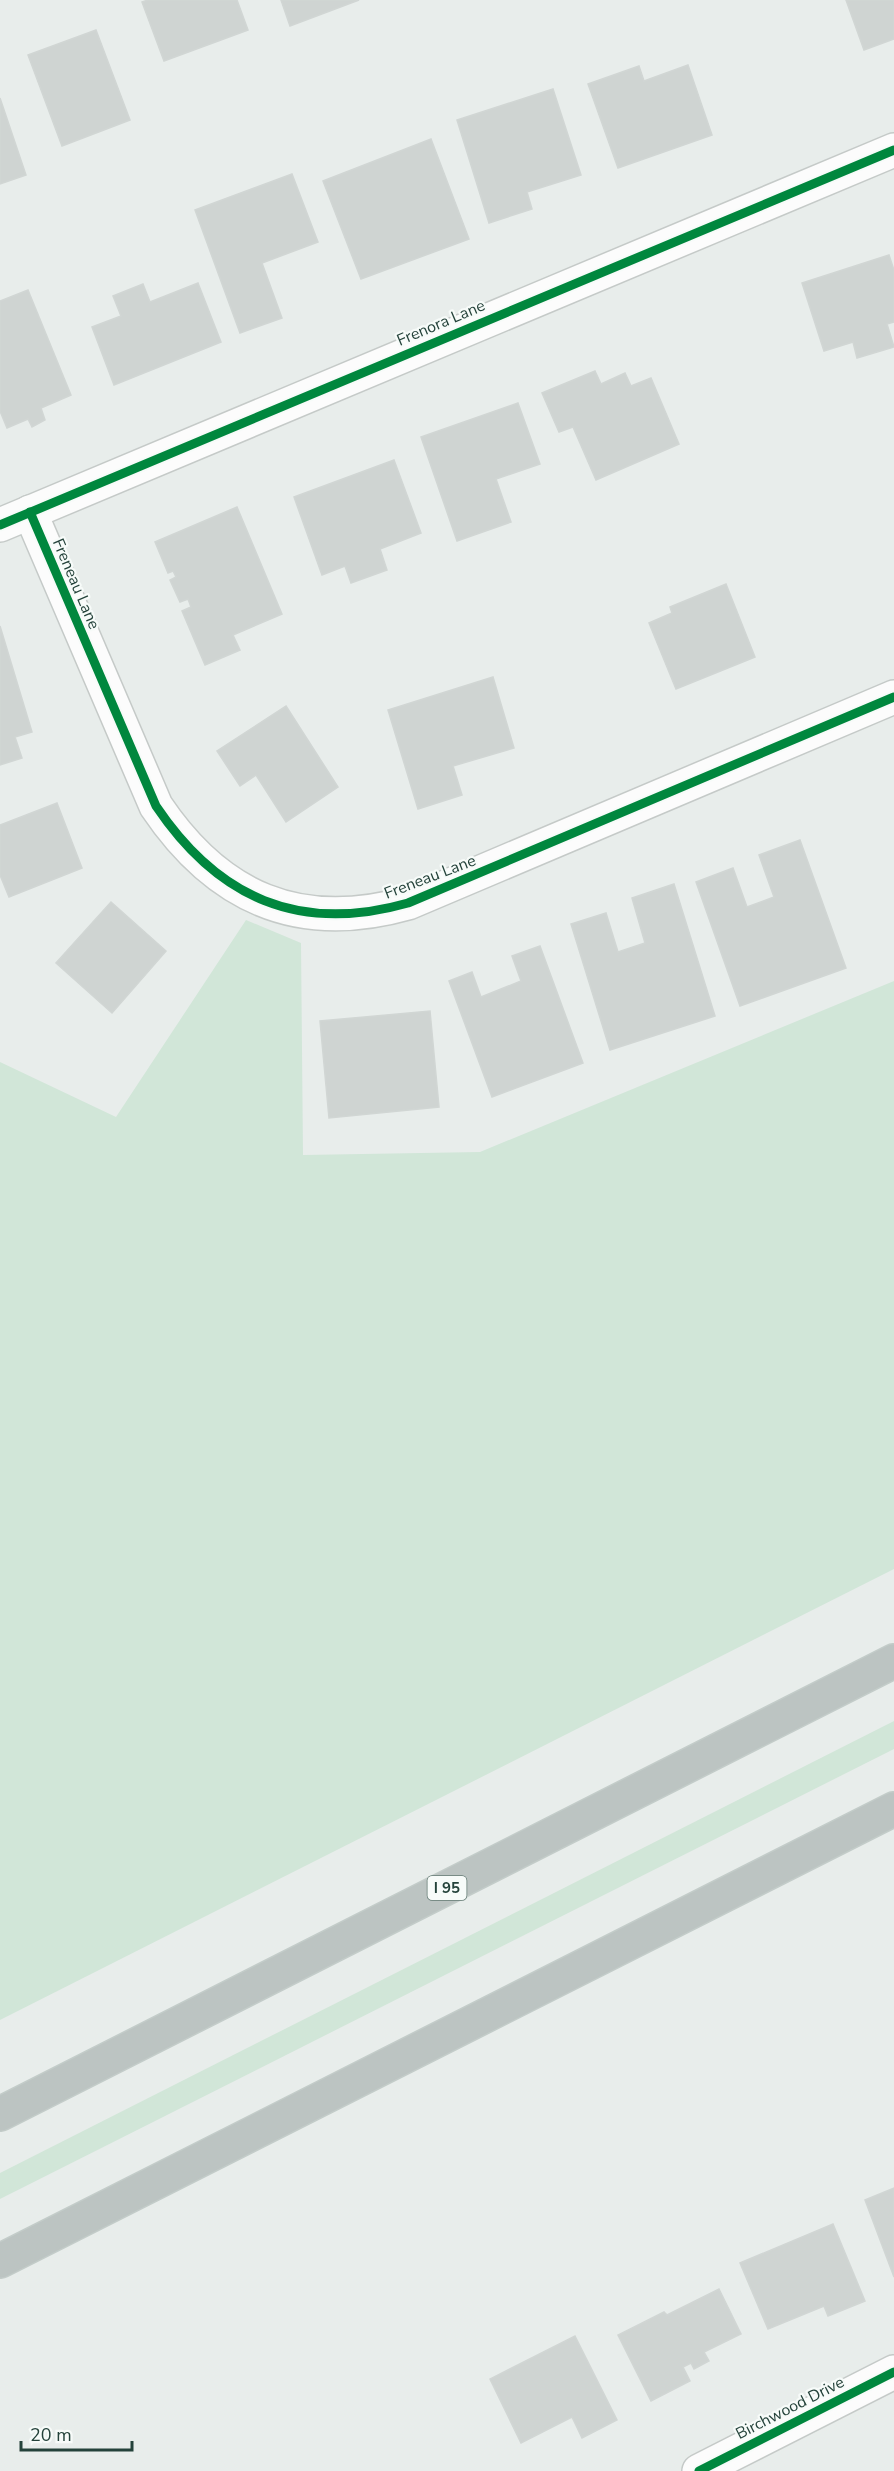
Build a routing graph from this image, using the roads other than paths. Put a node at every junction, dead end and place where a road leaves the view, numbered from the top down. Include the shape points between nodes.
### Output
1 (894, 150) edge
2 (30, 512) junction
3 (0, 525) edge
4 (894, 697) edge
5 (894, 1661) edge
6 (894, 1809) edge
7 (0, 2114) edge
8 (0, 2261) edge
9 (894, 2372) edge
10 (699, 2471) edge

1 - 2 street, Frenora Lane
2 - 3 street, Frenora Lane
2 - 4 street, Freneau Lane via 156,806 197,859 221,878 297,911 351,915 416,900
5 - 7 highway, I 95
6 - 8 highway
9 - 10 street, Birchwood Drive

